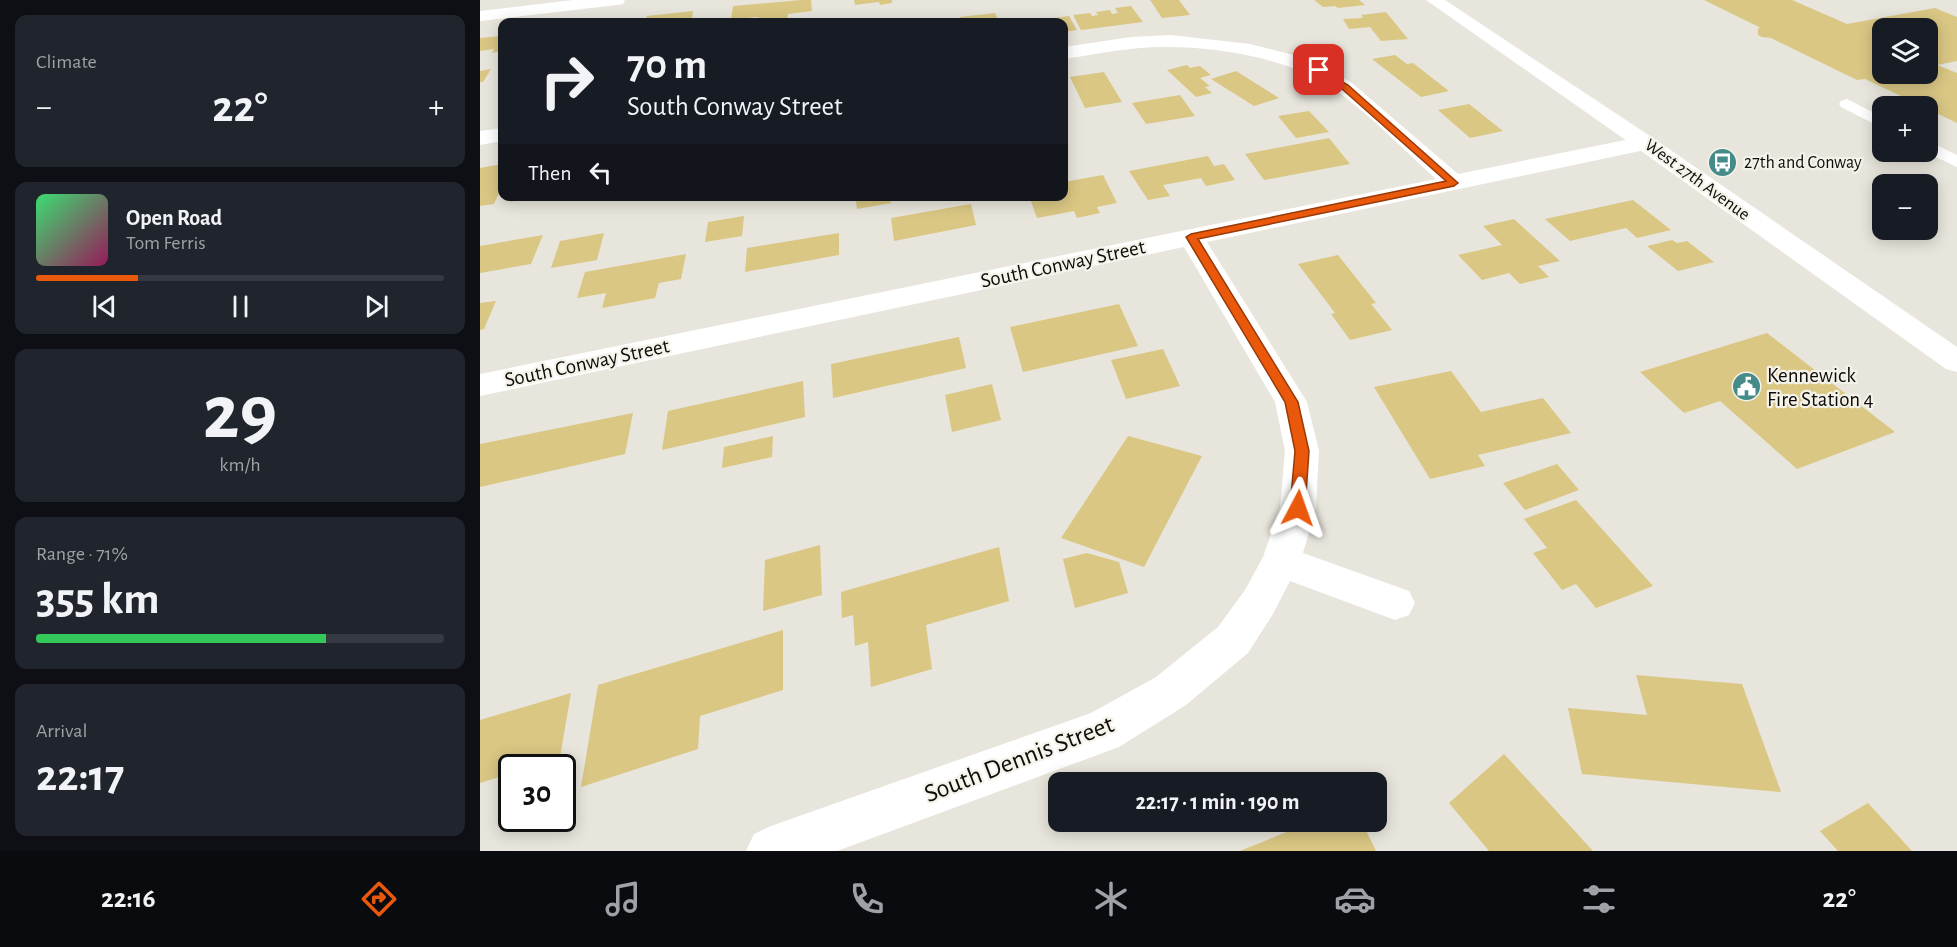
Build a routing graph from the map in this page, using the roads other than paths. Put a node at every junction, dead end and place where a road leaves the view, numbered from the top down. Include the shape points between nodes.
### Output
1 (617, 0) edge
2 (1434, 0) edge
3 (480, 16) edge
4 (1068, 52) edge
5 (1848, 104) dead end
6 (1872, 117) edge
7 (498, 136) edge
8 (480, 138) edge
9 (1645, 143) junction
10 (1938, 152) edge
11 (1957, 162) edge
12 (1454, 183) junction
13 (1191, 237) junction
14 (1954, 357) edge
15 (480, 385) edge
16 (1281, 561) junction
17 (1395, 603) dead end
18 (771, 851) edge

1 - 3 street
2 - 9 street, West 27th Avenue
4 - 12 street via 1131,43 1257,42 1319,70 1345,87
5 - 6 lane
7 - 8 street
9 - 12 street, South Conway Street
9 - 14 street, West 27th Avenue
10 - 11 lane
12 - 13 street, South Conway Street
13 - 15 street, South Conway Street
13 - 16 street, South Dennis Street via 1292,402 1302,451 1298,508
16 - 17 street
16 - 18 street, South Dennis Street via 1233,640 1171,691 1103,731

